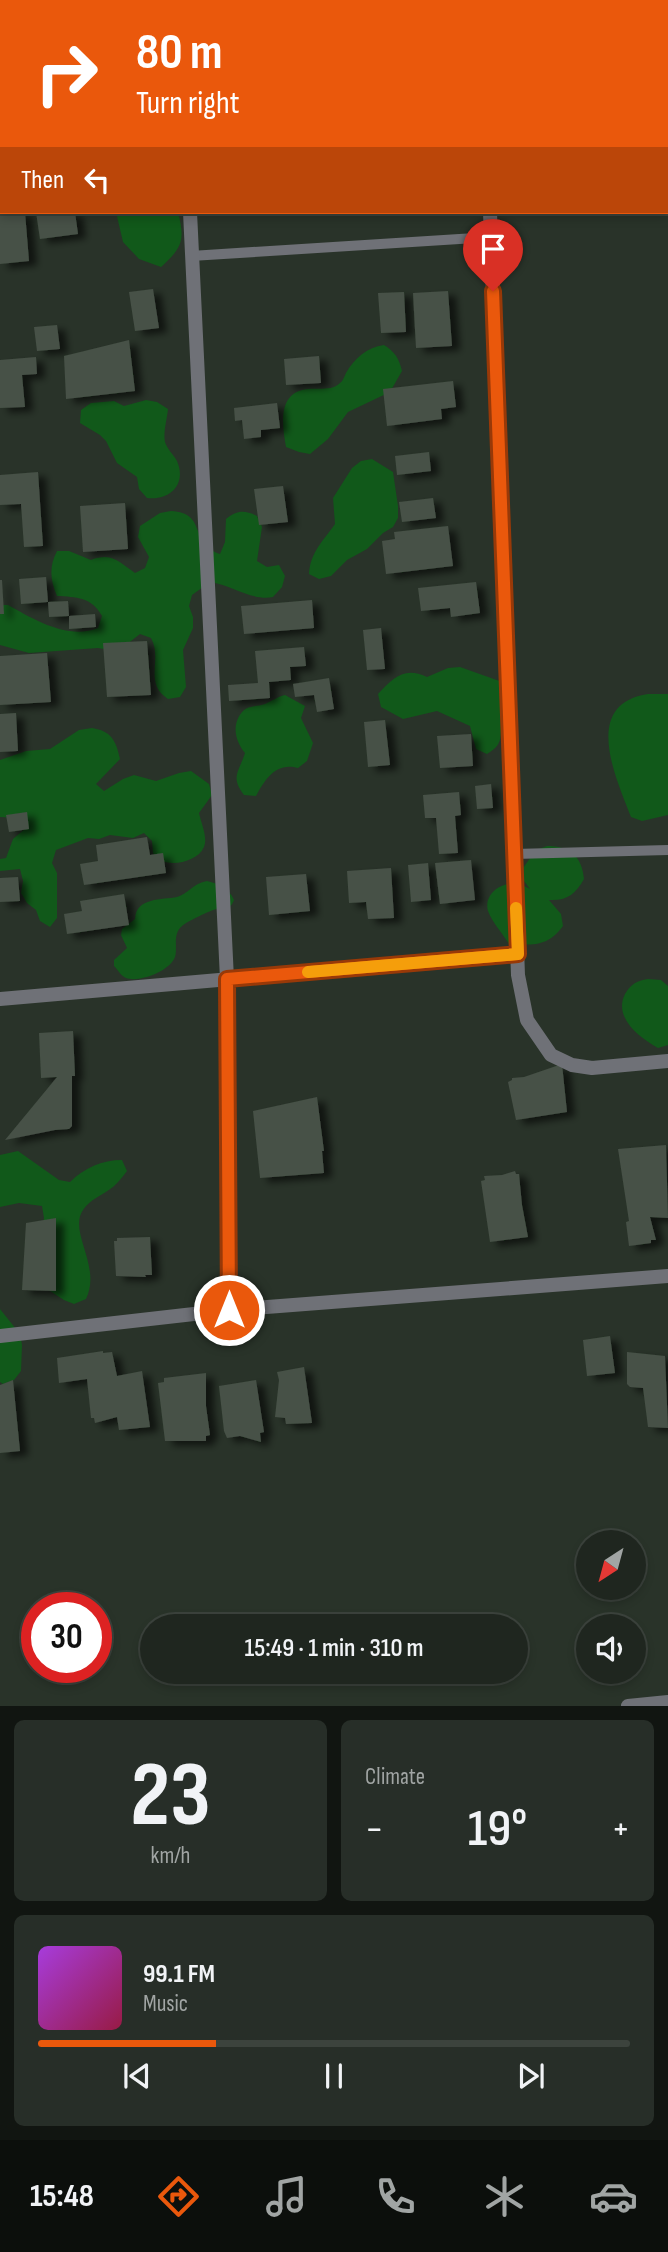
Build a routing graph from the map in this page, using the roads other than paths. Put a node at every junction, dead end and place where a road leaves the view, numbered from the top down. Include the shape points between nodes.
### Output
1 (190, 214) edge
2 (490, 214) edge
3 (491, 237) junction
4 (191, 256) junction
5 (668, 850) edge
6 (514, 854) junction
7 (518, 954) junction
8 (227, 979) junction
9 (0, 999) edge
10 (668, 1061) edge
11 (668, 1276) edge
12 (229, 1310) junction
13 (0, 1336) edge
14 (668, 1702) edge
15 (628, 1706) edge

1 - 4 street
2 - 3 street
3 - 4 lane
3 - 6 street
4 - 8 street
5 - 6 lane
6 - 7 street
7 - 8 street
7 - 10 street via 527,1020 551,1055 592,1068
8 - 9 street
8 - 12 street
11 - 12 street
12 - 13 street
14 - 15 street

